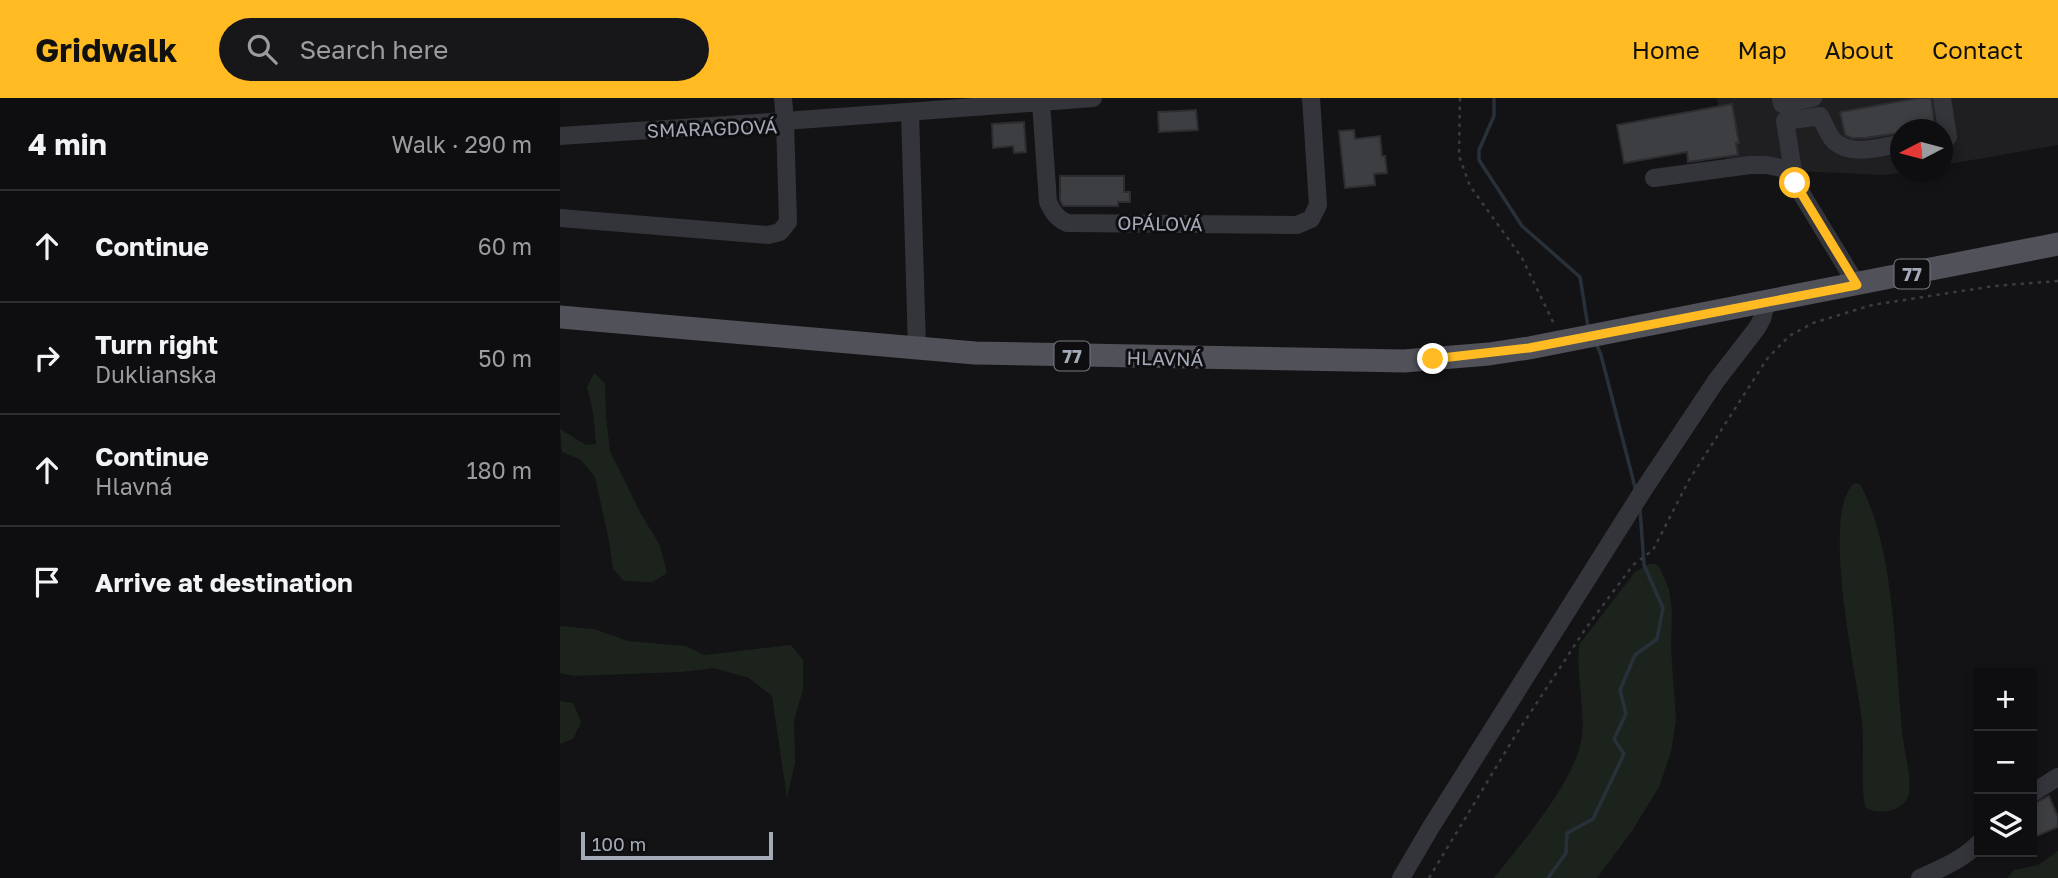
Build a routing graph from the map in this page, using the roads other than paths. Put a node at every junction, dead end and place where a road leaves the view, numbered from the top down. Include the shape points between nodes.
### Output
1 (783, 98) edge
2 (1093, 98) edge
3 (1311, 98) edge
4 (1813, 98) edge
5 (1942, 98) edge
6 (1041, 100) edge
7 (1783, 108) edge
8 (910, 112) junction
9 (1945, 119) edge
10 (785, 121) junction
11 (560, 136) edge
12 (1890, 146) edge
13 (1793, 175) junction
14 (1654, 178) dead end
15 (560, 218) edge
16 (2058, 244) edge
17 (1857, 285) junction
18 (1766, 303) junction
19 (560, 317) edge
20 (917, 348) junction
21 (2058, 777) edge
22 (2037, 790) edge
23 (1974, 848) edge
24 (1401, 878) edge
25 (1920, 878) edge

1 - 10 street
2 - 6 street
3 - 6 street, OPÁLOVÁ via 1318,205 1311,219 1297,225 1067,223 1048,202
4 - 7 street
5 - 9 street
6 - 8 street
7 - 12 street via 1820,116 1833,140 1847,149
7 - 13 street
8 - 10 street
8 - 20 street
10 - 11 street, SMARAGDOVÁ
10 - 15 street, SMARAGDOVÁ via 789,222 779,232 768,235
13 - 14 street via 1750,165
13 - 17 street
16 - 17 main road, 77
17 - 18 main road, 77
18 - 20 main road, HLAVNÁ / 77 via 1489,354 1404,361 1024,355
18 - 24 street via 1757,328 1644,489
19 - 20 main road, HLAVNÁ / 77
21 - 22 street
23 - 25 street

